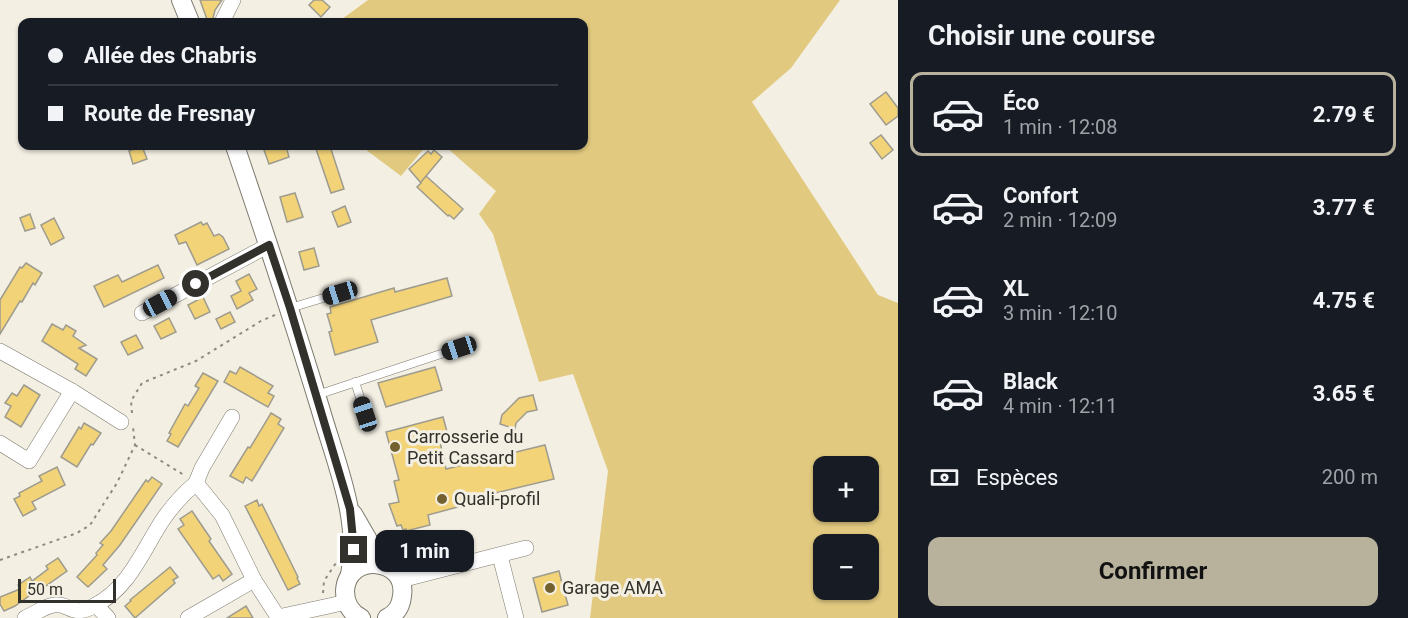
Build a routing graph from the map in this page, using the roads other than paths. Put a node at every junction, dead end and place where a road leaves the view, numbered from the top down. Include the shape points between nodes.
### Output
1 (181, 0) edge
2 (233, 0) edge
3 (188, 18) edge
4 (224, 18) edge
5 (236, 150) edge
6 (269, 245) junction
7 (340, 293) dead end
8 (290, 308) junction
9 (141, 313) dead end
10 (459, 348) dead end
11 (0, 351) edge
12 (355, 382) junction
13 (72, 392) junction
14 (316, 395) junction
15 (365, 414) dead end
16 (232, 417) dead end
17 (121, 422) dead end
18 (0, 443) edge
19 (196, 483) junction
20 (350, 509) junction
21 (526, 548) dead end
22 (500, 556) junction
23 (382, 564) junction
24 (351, 575) junction
25 (254, 580) junction
26 (400, 580) junction
27 (347, 602) junction
28 (96, 605) junction
29 (392, 616) edge
30 (25, 618) edge
31 (108, 618) edge
32 (188, 618) edge
33 (278, 618) edge
34 (361, 618) edge
35 (516, 618) edge

1 - 3 street
2 - 4 street
5 - 6 street
6 - 8 street
6 - 9 street
7 - 8 lane
8 - 14 street
10 - 12 lane
11 - 13 street
12 - 14 lane
12 - 15 lane
13 - 17 street
13 - 18 street via 29,461
14 - 20 street
16 - 19 street
19 - 25 street via 222,515
19 - 28 street via 162,522 133,572
20 - 23 street
20 - 24 street via 354,550
21 - 22 street
22 - 26 street
22 - 35 street
23 - 24 street via 366,564
23 - 26 street
24 - 27 street via 346,584
25 - 32 street
25 - 33 street
26 - 29 street via 402,600
27 - 33 street
27 - 34 street
28 - 30 street via 81,612 53,605
28 - 31 street

